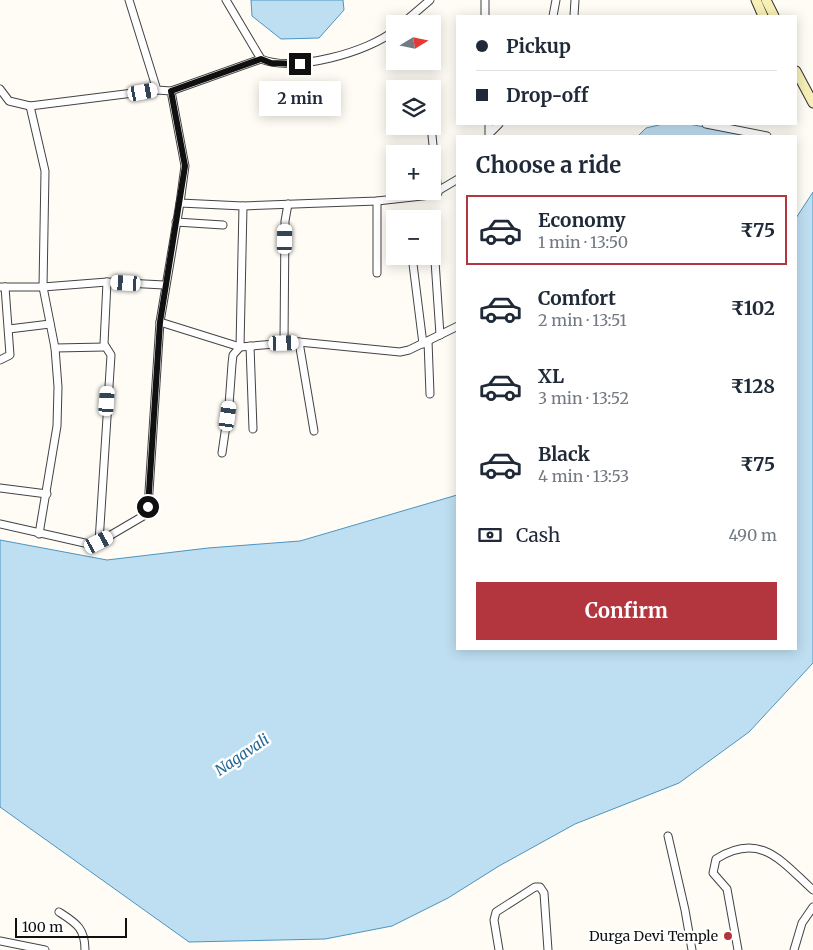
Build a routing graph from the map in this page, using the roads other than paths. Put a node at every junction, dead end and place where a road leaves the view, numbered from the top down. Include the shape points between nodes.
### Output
1 (129, 0) edge
2 (226, 0) edge
3 (430, 0) edge
4 (485, 0) edge
5 (556, 0) edge
6 (575, 0) edge
7 (756, 0) edge
8 (766, 0) edge
9 (412, 15) edge
10 (485, 15) edge
11 (554, 15) edge
12 (574, 15) edge
13 (763, 15) edge
14 (774, 15) edge
15 (386, 37) edge
16 (261, 59) junction
17 (797, 73) edge
18 (0, 89) edge
19 (158, 90) junction
20 (171, 91) junction
21 (813, 103) edge
22 (30, 106) junction
23 (498, 125) edge
24 (711, 125) edge
25 (489, 134) edge
26 (762, 135) edge
27 (456, 180) edge
28 (441, 191) edge
29 (386, 200) edge
30 (377, 201) junction
31 (180, 203) junction
32 (288, 204) junction
33 (243, 206) junction
34 (176, 222) junction
35 (223, 226) dead end
36 (413, 265) edge
37 (435, 265) edge
38 (377, 273) dead end
39 (107, 282) junction
40 (164, 285) junction
41 (3, 287) edge
42 (43, 287) junction
43 (160, 322) junction
44 (50, 324) junction
45 (456, 327) edge
46 (9, 330) junction
47 (440, 335) junction
48 (299, 342) junction
49 (284, 343) junction
50 (425, 343) junction
51 (250, 346) junction
52 (105, 347) junction
53 (240, 347) junction
54 (55, 348) junction
55 (0, 360) edge
56 (430, 394) dead end
57 (253, 429) dead end
58 (314, 431) dead end
59 (222, 453) dead end
60 (0, 488) edge
61 (47, 494) junction
62 (0, 524) edge
63 (39, 534) junction
64 (99, 542) junction
65 (668, 836) dead end
66 (813, 890) edge
67 (813, 907) edge
68 (59, 912) dead end
69 (0, 941) edge
70 (45, 950) edge
71 (85, 950) edge
72 (499, 950) edge
73 (548, 950) edge
74 (692, 950) edge
75 (738, 950) edge
76 (794, 950) edge

1 - 19 street
2 - 16 street
3 - 9 street
4 - 10 street
5 - 11 street
6 - 12 street
7 - 13 main road
8 - 14 main road
15 - 16 street via 364,49 300,64 271,63
16 - 20 street
17 - 21 main road
18 - 22 street via 9,101
19 - 20 street
19 - 22 street
20 - 31 street via 185,166
22 - 42 street via 45,171
23 - 25 street
24 - 26 street
27 - 28 street
29 - 30 street
30 - 32 street
30 - 38 street
31 - 33 street
31 - 34 street
32 - 33 street
32 - 49 street via 285,221
33 - 53 street
34 - 35 street
34 - 40 street
36 - 50 street
37 - 47 street
39 - 40 street
39 - 42 street
39 - 52 street
40 - 43 street
41 - 42 street
41 - 46 street
42 - 44 street
43 - 53 street
43 - 64 street via 148,507 140,520
44 - 46 street
44 - 54 street
45 - 47 street
46 - 55 street via 10,355
47 - 50 street
48 - 49 street
48 - 50 street via 400,352
48 - 58 street
49 - 51 street
50 - 56 street
51 - 53 street
51 - 57 street
52 - 54 street
52 - 64 street via 111,355
53 - 59 street via 233,354
54 - 61 street via 57,426
60 - 61 street
61 - 63 street
62 - 63 street
63 - 64 street via 79,543
65 - 74 street
66 - 75 street via 770,852 754,848 736,850 716,859 713,873 727,889
67 - 76 street via 802,923
68 - 71 street via 83,930
69 - 70 street
72 - 73 street via 494,920 496,912 540,887 544,892

